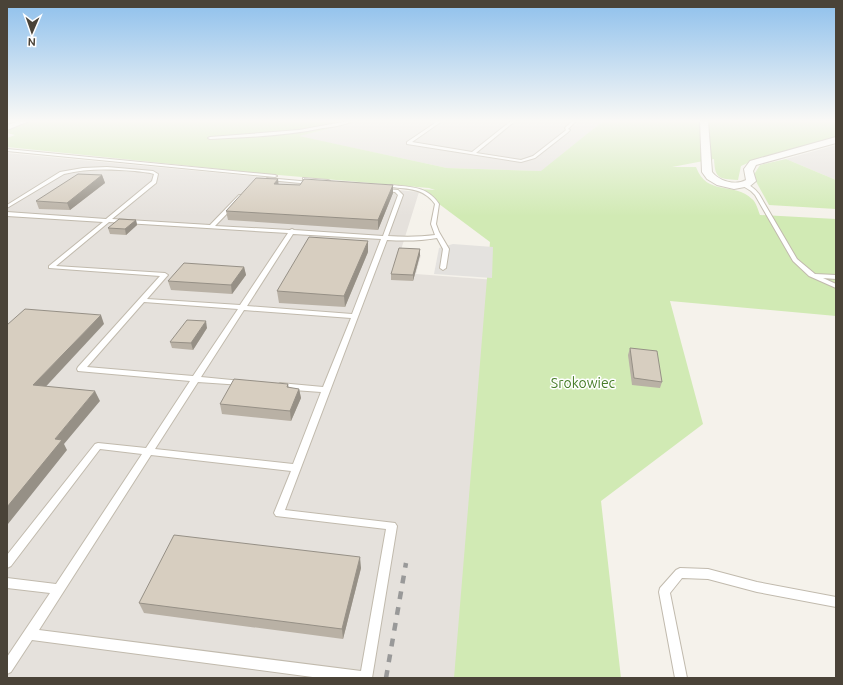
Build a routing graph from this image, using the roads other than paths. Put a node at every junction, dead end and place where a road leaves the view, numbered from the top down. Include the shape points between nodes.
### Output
1 (36, 153) edge
2 (473, 153) edge
3 (538, 153) edge
4 (706, 153) edge
5 (789, 153) edge
6 (258, 181) edge
7 (745, 185) junction
8 (247, 189) edge
9 (7, 207) edge
10 (7, 214) edge
11 (108, 220) junction
12 (212, 226) junction
13 (292, 231) junction
14 (438, 236) junction
15 (384, 237) junction
16 (443, 268) dead end
17 (811, 275) junction
18 (836, 277) edge
19 (836, 286) edge
20 (142, 300) junction
21 (242, 308) junction
22 (354, 316) junction
23 (196, 379) junction
24 (249, 383) edge
25 (272, 385) edge
26 (326, 390) junction
27 (148, 452) junction
28 (296, 468) junction
29 (7, 563) edge
30 (7, 583) edge
31 (58, 589) junction
32 (836, 602) edge
33 (29, 634) junction
34 (7, 668) edge
35 (366, 678) edge
36 (681, 678) edge

1 - 6 lane via 334,183 269,179
2 - 3 lane via 521,161 528,160
4 - 7 street via 709,176 730,185
5 - 7 street via 753,163 747,170 751,181
7 - 17 lane via 758,195 795,260
8 - 12 lane
9 - 11 lane via 68,170 87,168 145,171 156,174 154,182
10 - 11 lane
11 - 12 lane
11 - 20 lane via 51,267 165,275
12 - 13 lane
13 - 15 lane
13 - 21 lane
14 - 15 lane
14 - 15 lane via 433,221 437,204 431,195 419,189 381,187 401,195
14 - 16 lane via 446,249
15 - 22 lane
17 - 18 lane
17 - 19 lane
20 - 21 lane
20 - 23 lane via 81,369
21 - 22 lane
21 - 23 lane
22 - 26 lane
23 - 24 lane
23 - 27 lane
25 - 26 lane
26 - 28 lane
27 - 28 lane
27 - 29 lane via 98,446
27 - 31 lane
28 - 35 lane via 279,513 392,526
30 - 31 lane
31 - 33 lane
32 - 36 lane via 757,587 708,574 680,573 664,592
33 - 34 lane
33 - 35 lane

